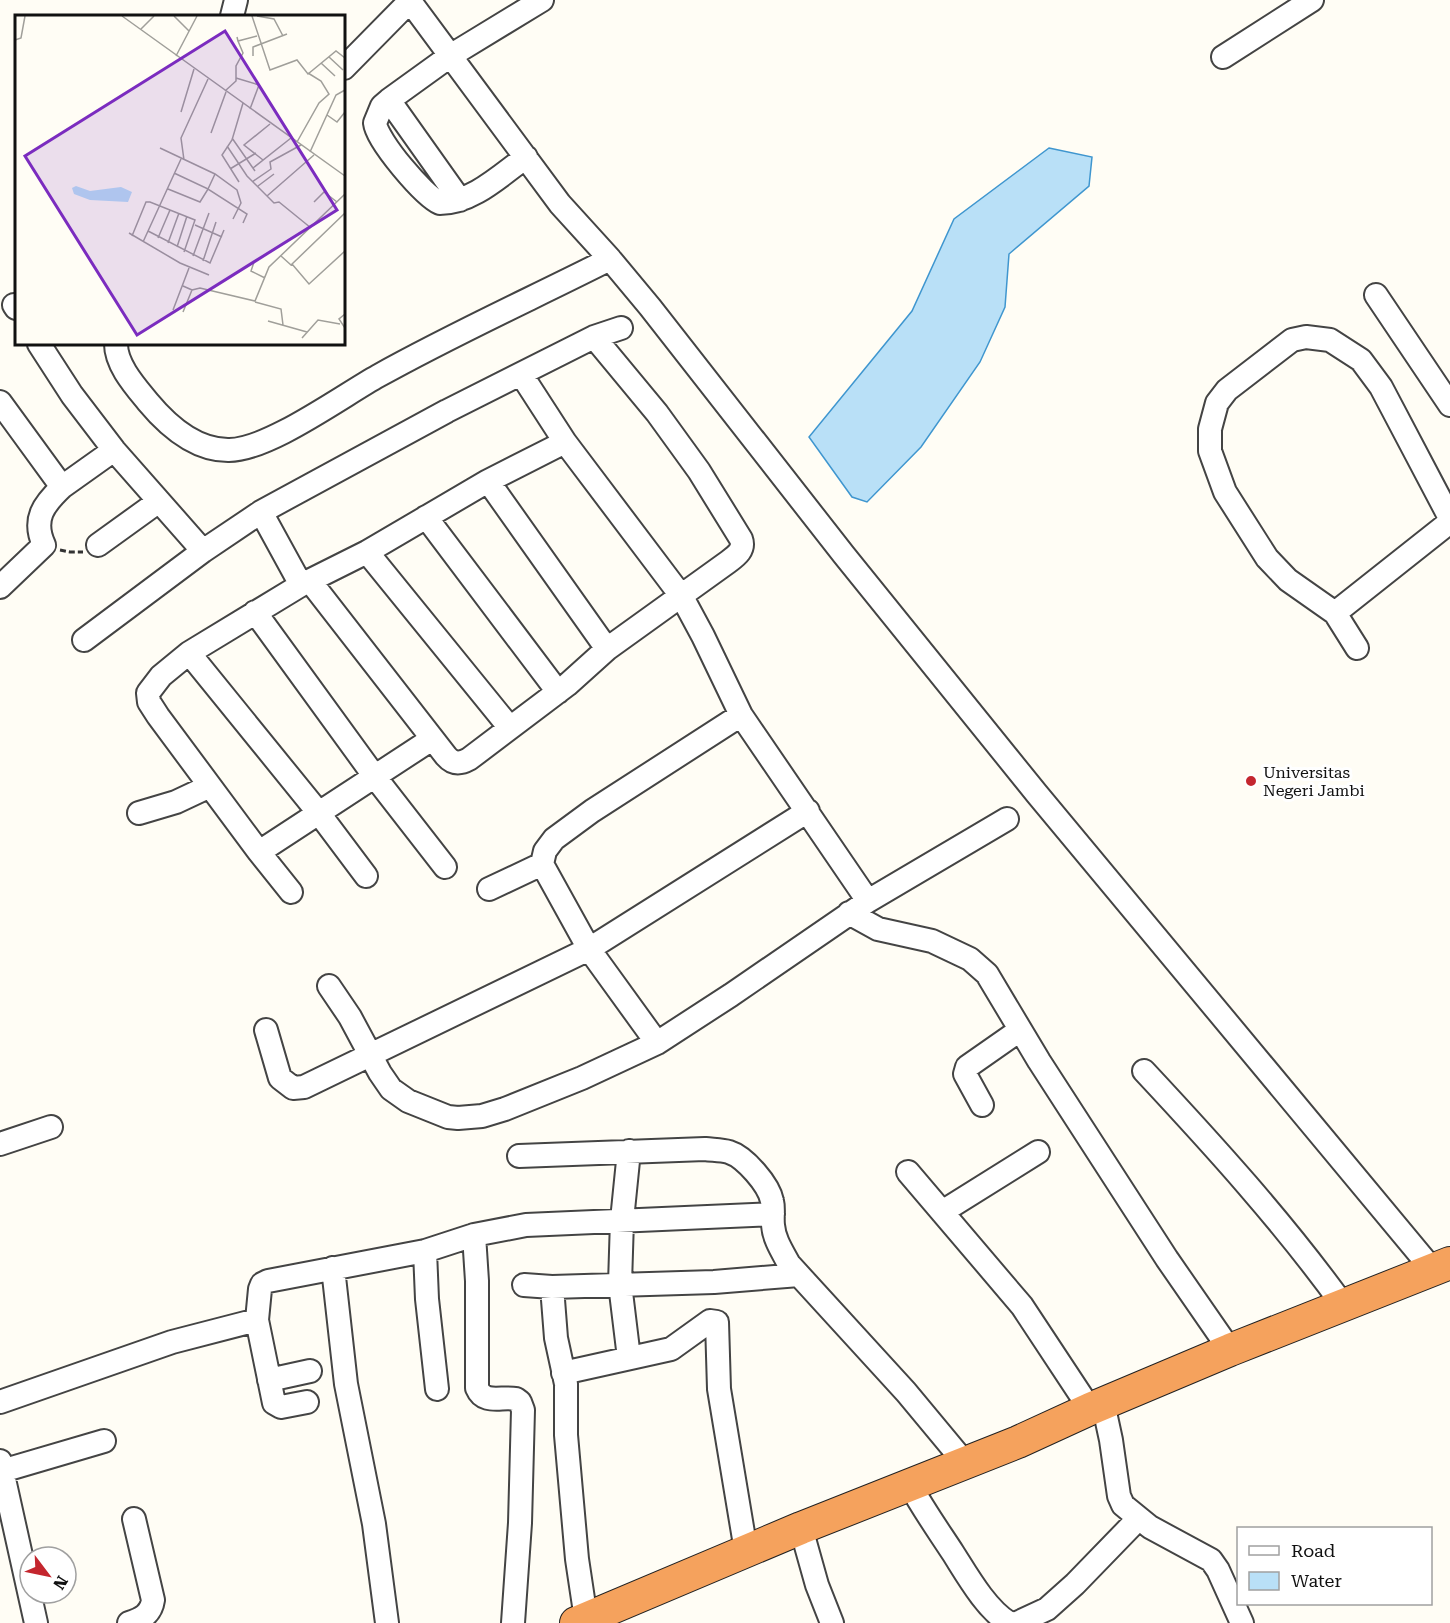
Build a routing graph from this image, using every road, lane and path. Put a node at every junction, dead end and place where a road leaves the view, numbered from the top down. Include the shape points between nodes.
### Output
1 (236, 0) edge
2 (410, 0) edge
3 (542, 0) edge
4 (1312, 0) edge
5 (232, 15) edge
6 (450, 56) junction
7 (1222, 57) dead end
8 (345, 67) edge
9 (389, 100) junction
10 (526, 158) junction
11 (460, 200) junction
12 (610, 259) junction
13 (1376, 295) dead end
14 (621, 328) dead end
15 (594, 337) junction
16 (40, 345) edge
17 (116, 345) edge
18 (521, 375) junction
19 (0, 402) edge
20 (1450, 405) edge
21 (565, 442) junction
22 (114, 450) junction
23 (489, 482) junction
24 (62, 487) junction
25 (159, 501) junction
26 (261, 512) junction
27 (426, 518) junction
28 (1450, 518) edge
29 (1450, 522) edge
30 (44, 544) junction
31 (98, 545) joint
32 (203, 551) junction
33 (367, 552) junction
34 (305, 583) junction
35 (0, 587) edge
36 (682, 597) junction
37 (255, 612) junction
38 (1335, 613) junction
39 (84, 640) dead end
40 (608, 648) junction
41 (1357, 648) dead end
42 (189, 653) junction
43 (558, 692) junction
44 (741, 716) junction
45 (510, 728) junction
46 (432, 739) junction
47 (375, 777) junction
48 (210, 786) junction
49 (808, 811) junction
50 (318, 812) junction
51 (139, 813) dead end
52 (1007, 819) dead end
53 (259, 852) junction
54 (542, 864) junction
55 (445, 867) dead end
56 (366, 876) dead end
57 (489, 889) dead end
58 (291, 892) dead end
59 (868, 901) junction
60 (849, 913) junction
61 (589, 950) junction
62 (329, 986) dead end
63 (266, 1030) dead end
64 (1020, 1030) junction
65 (657, 1042) junction
66 (370, 1054) junction
67 (1144, 1071) dead end
68 (982, 1106) dead end
69 (51, 1127) dead end
70 (0, 1144) edge
71 (629, 1151) junction
72 (1038, 1152) dead end
73 (519, 1156) dead end
74 (908, 1172) dead end
75 (942, 1212) junction
76 (773, 1214) junction
77 (622, 1220) junction
78 (474, 1235) junction
79 (425, 1251) junction
80 (1441, 1266) edge
81 (333, 1268) junction
82 (799, 1275) junction
83 (620, 1284) junction
84 (524, 1285) dead end
85 (552, 1287) junction
86 (1343, 1305) junction
87 (257, 1320) junction
88 (1230, 1350) junction
89 (629, 1358) junction
90 (310, 1371) dead end
91 (563, 1373) junction
92 (269, 1380) junction
93 (437, 1389) dead end
94 (0, 1402) edge
95 (307, 1402) dead end
96 (1097, 1406) junction
97 (104, 1442) dead end
98 (966, 1463) junction
99 (1, 1466) edge
100 (910, 1485) junction
101 (134, 1519) dead end
102 (1138, 1519) junction
103 (801, 1528) junction
104 (746, 1551) junction
105 (581, 1621) edge
106 (36, 1623) edge
107 (129, 1623) edge
108 (387, 1623) edge
109 (513, 1623) edge
110 (832, 1623) edge
111 (1009, 1623) edge
112 (1017, 1623) edge
113 (1242, 1623) edge

1 - 5 street
2 - 6 street
2 - 8 street
3 - 6 street
4 - 7 street
6 - 9 street
6 - 10 street
9 - 11 street
9 - 11 street via 378,112 375,123 390,153 435,201
10 - 11 street
10 - 12 street via 560,204
12 - 17 street via 378,375 274,436 237,449 204,445 167,423 123,368
12 - 80 street via 1037,794
13 - 20 street
14 - 15 street
15 - 18 street
15 - 36 street via 699,471 742,542 736,556
16 - 22 street
18 - 21 street
18 - 26 street
19 - 24 street
21 - 23 street
21 - 36 street
22 - 24 street
22 - 25 street
23 - 27 street
23 - 40 street
24 - 30 street via 40,513 38,524
25 - 31 street
25 - 32 street
26 - 32 street
26 - 34 street
27 - 33 street
27 - 43 street
28 - 38 street via 1381,387 1361,360 1348,350 1330,340 1306,337 1292,340 1250,371 1227,390 1213,413 1210,451 1224,492 1267,558 1288,580
29 - 38 street
30 - 31 path via 77,553
30 - 35 street
32 - 39 street
33 - 34 street
33 - 45 street
34 - 37 street
34 - 46 street
36 - 40 street
36 - 44 street
37 - 42 street
37 - 47 street
38 - 41 street
40 - 43 street
42 - 48 street via 156,681 148,699
42 - 50 street
43 - 45 street
44 - 49 street
44 - 54 street via 554,839 545,850
45 - 46 street via 460,763 448,759
46 - 47 street
47 - 50 street
47 - 55 street
48 - 51 street
48 - 53 street
49 - 59 street
49 - 61 street
50 - 53 street
50 - 56 street
52 - 59 street
53 - 58 street
54 - 57 street
54 - 61 street
59 - 60 street
60 - 64 street via 878,929 932,941 976,963 987,974
60 - 65 street
61 - 65 street
61 - 66 street
62 - 66 street
63 - 66 street via 280,1078 293,1088 312,1084
64 - 68 street via 967,1067 965,1074
64 - 88 street
65 - 66 street via 505,1109 458,1118 398,1095
67 - 86 street via 1257,1195
69 - 70 street
71 - 73 street
71 - 76 street via 728,1152 748,1164 764,1185 772,1199
71 - 77 street
72 - 75 street
74 - 75 street
75 - 96 street via 1022,1306
76 - 77 street
76 - 82 street via 776,1240
77 - 78 street via 526,1225
77 - 83 street
78 - 79 street
78 - 109 street via 477,1388 484,1398 516,1399 523,1410
79 - 81 street
79 - 93 street
80 - 86 highway
81 - 87 street via 264,1283
81 - 108 street via 346,1384 374,1524
82 - 83 street
82 - 98 street
83 - 85 street
83 - 89 street
84 - 85 street
85 - 91 street
86 - 88 highway
87 - 92 street
87 - 94 street via 172,1342
88 - 96 highway
89 - 91 street
89 - 104 street via 671,1349 710,1321 717,1322 719,1389
90 - 92 street
91 - 105 street
92 - 95 street via 278,1406
96 - 98 highway
96 - 102 street via 1112,1440 1121,1501
97 - 99 street
98 - 100 highway
99 - 106 street
100 - 103 highway
100 - 111 street via 926,1516 968,1575
101 - 107 street via 153,1600 145,1616
102 - 112 street via 1047,1609
102 - 113 street via 1211,1560
103 - 104 highway
103 - 110 street
104 - 105 highway

